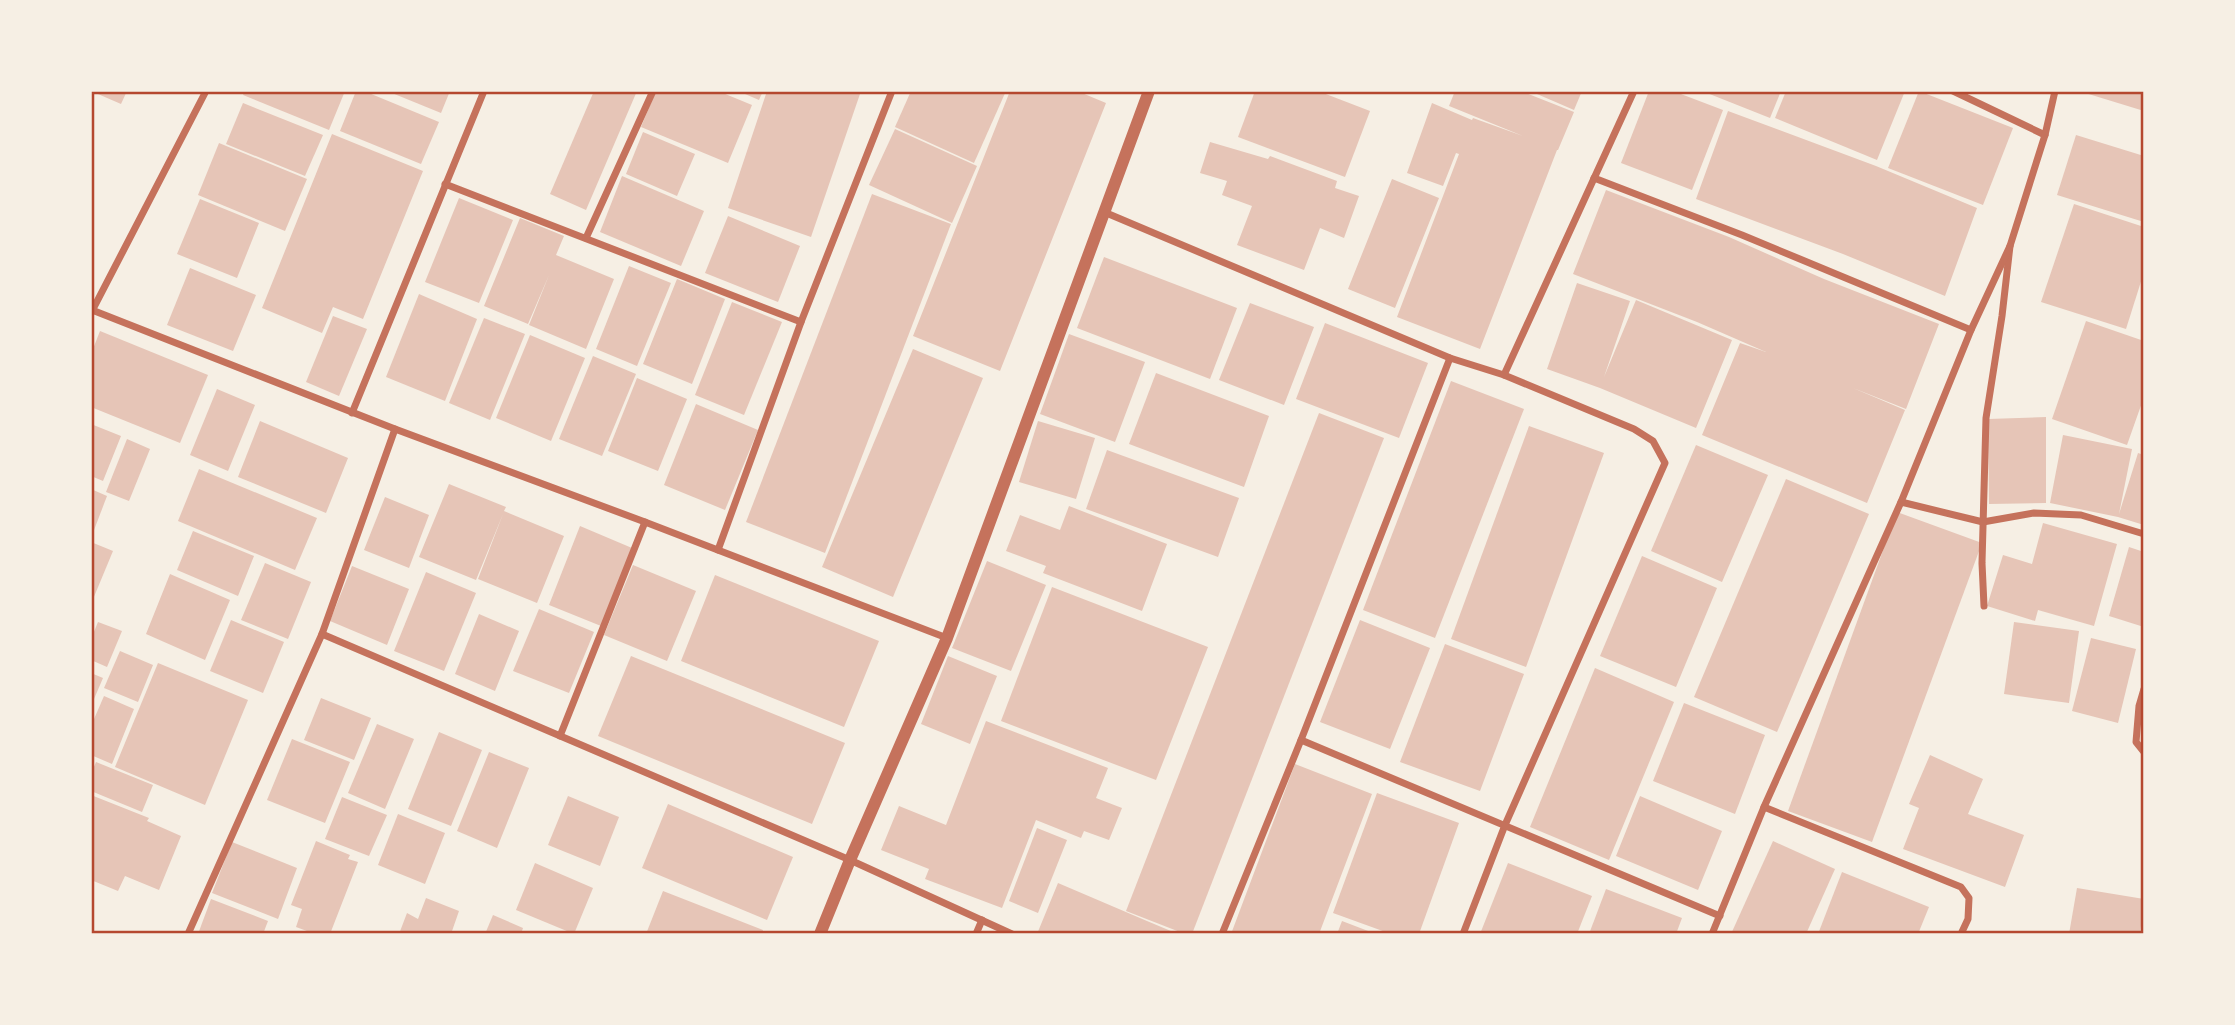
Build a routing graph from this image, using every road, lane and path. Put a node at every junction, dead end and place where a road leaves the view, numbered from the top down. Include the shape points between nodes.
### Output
1 (206, 91) edge
2 (484, 91) edge
3 (653, 91) edge
4 (892, 91) edge
5 (1149, 91) edge
6 (1634, 91) edge
7 (1953, 91) edge
8 (2055, 91) edge
9 (2045, 135) junction
10 (1594, 178) junction
11 (445, 184) junction
12 (1104, 212) junction
13 (586, 238) junction
14 (2010, 246) junction
15 (92, 312) edge
16 (801, 322) junction
17 (1971, 330) junction
18 (1450, 358) junction
19 (1504, 375) junction
20 (352, 413) junction
21 (395, 429) junction
22 (1901, 502) junction
23 (645, 522) junction
24 (1983, 522) junction
25 (2144, 534) edge
26 (718, 550) junction
27 (1984, 606) dead end
28 (322, 634) junction
29 (947, 638) junction
30 (2144, 689) edge
31 (560, 736) junction
32 (1301, 740) junction
33 (2144, 752) edge
34 (1764, 807) junction
35 (1505, 825) junction
36 (850, 860) junction
37 (1720, 916) junction
38 (982, 920) junction
39 (188, 934) edge
40 (820, 934) edge
41 (976, 934) edge
42 (1012, 934) edge
43 (1222, 934) edge
44 (1463, 934) edge
45 (1712, 934) edge
46 (1961, 934) edge

1 - 15 street
2 - 11 street
3 - 13 street
4 - 16 street
5 - 12 street
6 - 10 street
7 - 9 street
8 - 9 street
9 - 14 street
10 - 17 street
10 - 19 street
11 - 13 street
11 - 20 street
12 - 18 street
12 - 29 street
13 - 16 street
14 - 17 street
14 - 24 street via 1986,418
15 - 20 street
16 - 26 street
17 - 22 street
18 - 19 street
18 - 32 street
19 - 35 street via 1634,429 1653,441 1665,463
20 - 21 street
21 - 23 street
21 - 28 street
22 - 24 street
22 - 34 street
23 - 26 street
23 - 31 street
24 - 25 street via 2034,513 2081,515
24 - 27 street
26 - 29 street
28 - 31 street
28 - 39 street
29 - 36 street
30 - 33 street via 2136,742
31 - 36 street
32 - 35 street
32 - 43 street
34 - 37 street
34 - 46 street via 1961,887 1969,898 1968,919
35 - 37 street
35 - 44 street
36 - 38 street
36 - 40 street
37 - 45 street
38 - 41 street
38 - 42 street

